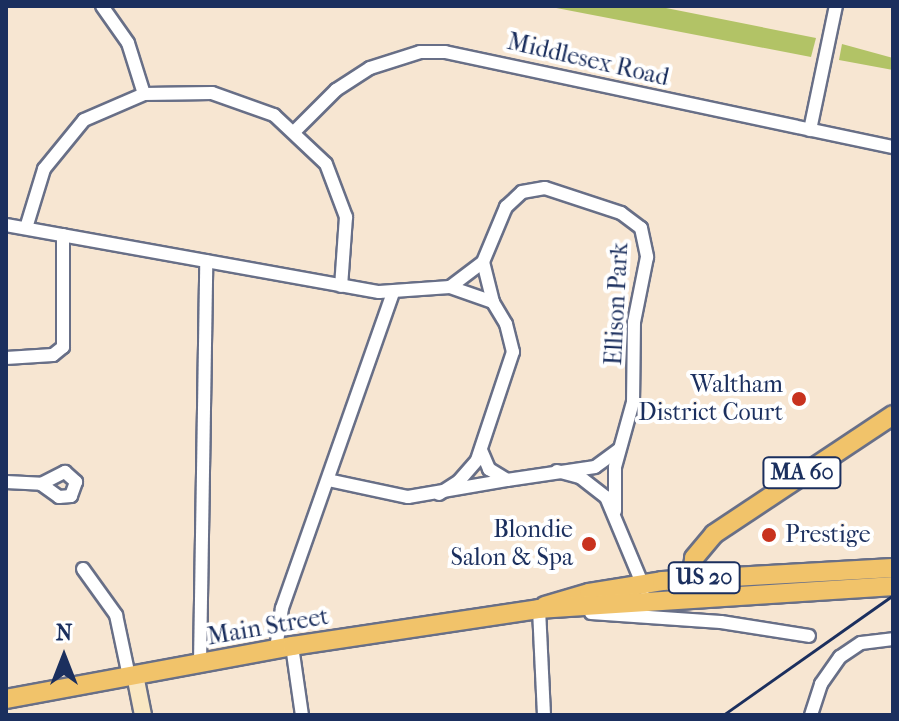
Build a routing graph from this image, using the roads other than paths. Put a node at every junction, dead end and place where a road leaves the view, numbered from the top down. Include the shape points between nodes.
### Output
1 (102, 6) edge
2 (836, 6) edge
3 (144, 94) junction
4 (296, 130) junction
5 (810, 130) junction
6 (893, 147) edge
7 (6, 225) edge
8 (26, 228) junction
9 (63, 235) junction
10 (206, 261) junction
11 (483, 262) junction
12 (341, 286) junction
13 (450, 287) junction
14 (393, 292) junction
15 (493, 302) junction
16 (6, 358) edge
17 (893, 415) edge
18 (620, 447) junction
19 (481, 450) junction
20 (557, 471) junction
21 (328, 480) junction
22 (507, 480) junction
23 (6, 482) edge
24 (41, 484) dead end
25 (439, 494) junction
26 (615, 511) junction
27 (893, 568) edge
28 (83, 569) dead end
29 (640, 584) junction
30 (893, 586) edge
31 (690, 588) junction
32 (539, 609) junction
33 (560, 611) junction
34 (690, 620) junction
35 (809, 636) dead end
36 (893, 639) edge
37 (284, 648) junction
38 (200, 663) junction
39 (132, 676) junction
40 (6, 699) edge
41 (143, 715) edge
42 (302, 715) edge
43 (544, 715) edge
44 (811, 715) edge

1 - 3 street via 131,50
2 - 5 street
3 - 4 street via 220,94 263,109
3 - 8 street via 103,109 67,135 39,179
4 - 5 street, Middlesex Road via 336,90 370,68 433,51
4 - 12 street via 326,164 342,198 347,229
5 - 6 street, Middlesex Road
7 - 8 street
8 - 9 street
9 - 10 street
9 - 16 street via 63,347 53,355
10 - 12 street
10 - 38 street
11 - 13 street, Ellison Park
11 - 15 street
11 - 18 street, Ellison Park via 509,202 531,188 615,210 638,225 647,257 634,322 633,402
12 - 14 street
13 - 14 street
13 - 15 street
14 - 21 street
15 - 19 street via 510,333 513,356
17 - 31 main road, MA 60 via 726,523 696,553
18 - 20 street via 595,467
18 - 26 street, Ellison Park
19 - 22 street via 489,469
19 - 25 street via 463,478
20 - 22 street
20 - 26 street, Ellison Park via 590,483
21 - 25 street via 394,497
21 - 37 street via 282,608
22 - 25 street
23 - 24 street
26 - 29 street, Ellison Park
27 - 31 main road, Main Street / US 20
28 - 39 street via 116,615
29 - 31 main road, Main Street / US 20
29 - 32 main road, Main Street / US 20 via 569,597
30 - 31 main road, Main Street / US 20
31 - 33 main road, Main Street / US 20
31 - 34 street
32 - 33 main road, Main Street / US 20
32 - 37 main road, Main Street / US 20
32 - 43 street
33 - 34 street
34 - 35 street
36 - 44 street via 861,643 840,657 821,684
37 - 38 main road, Main Street / US 20
37 - 42 street
38 - 39 main road, Main Street / US 20
39 - 40 main road, Main Street / US 20
39 - 41 main road

